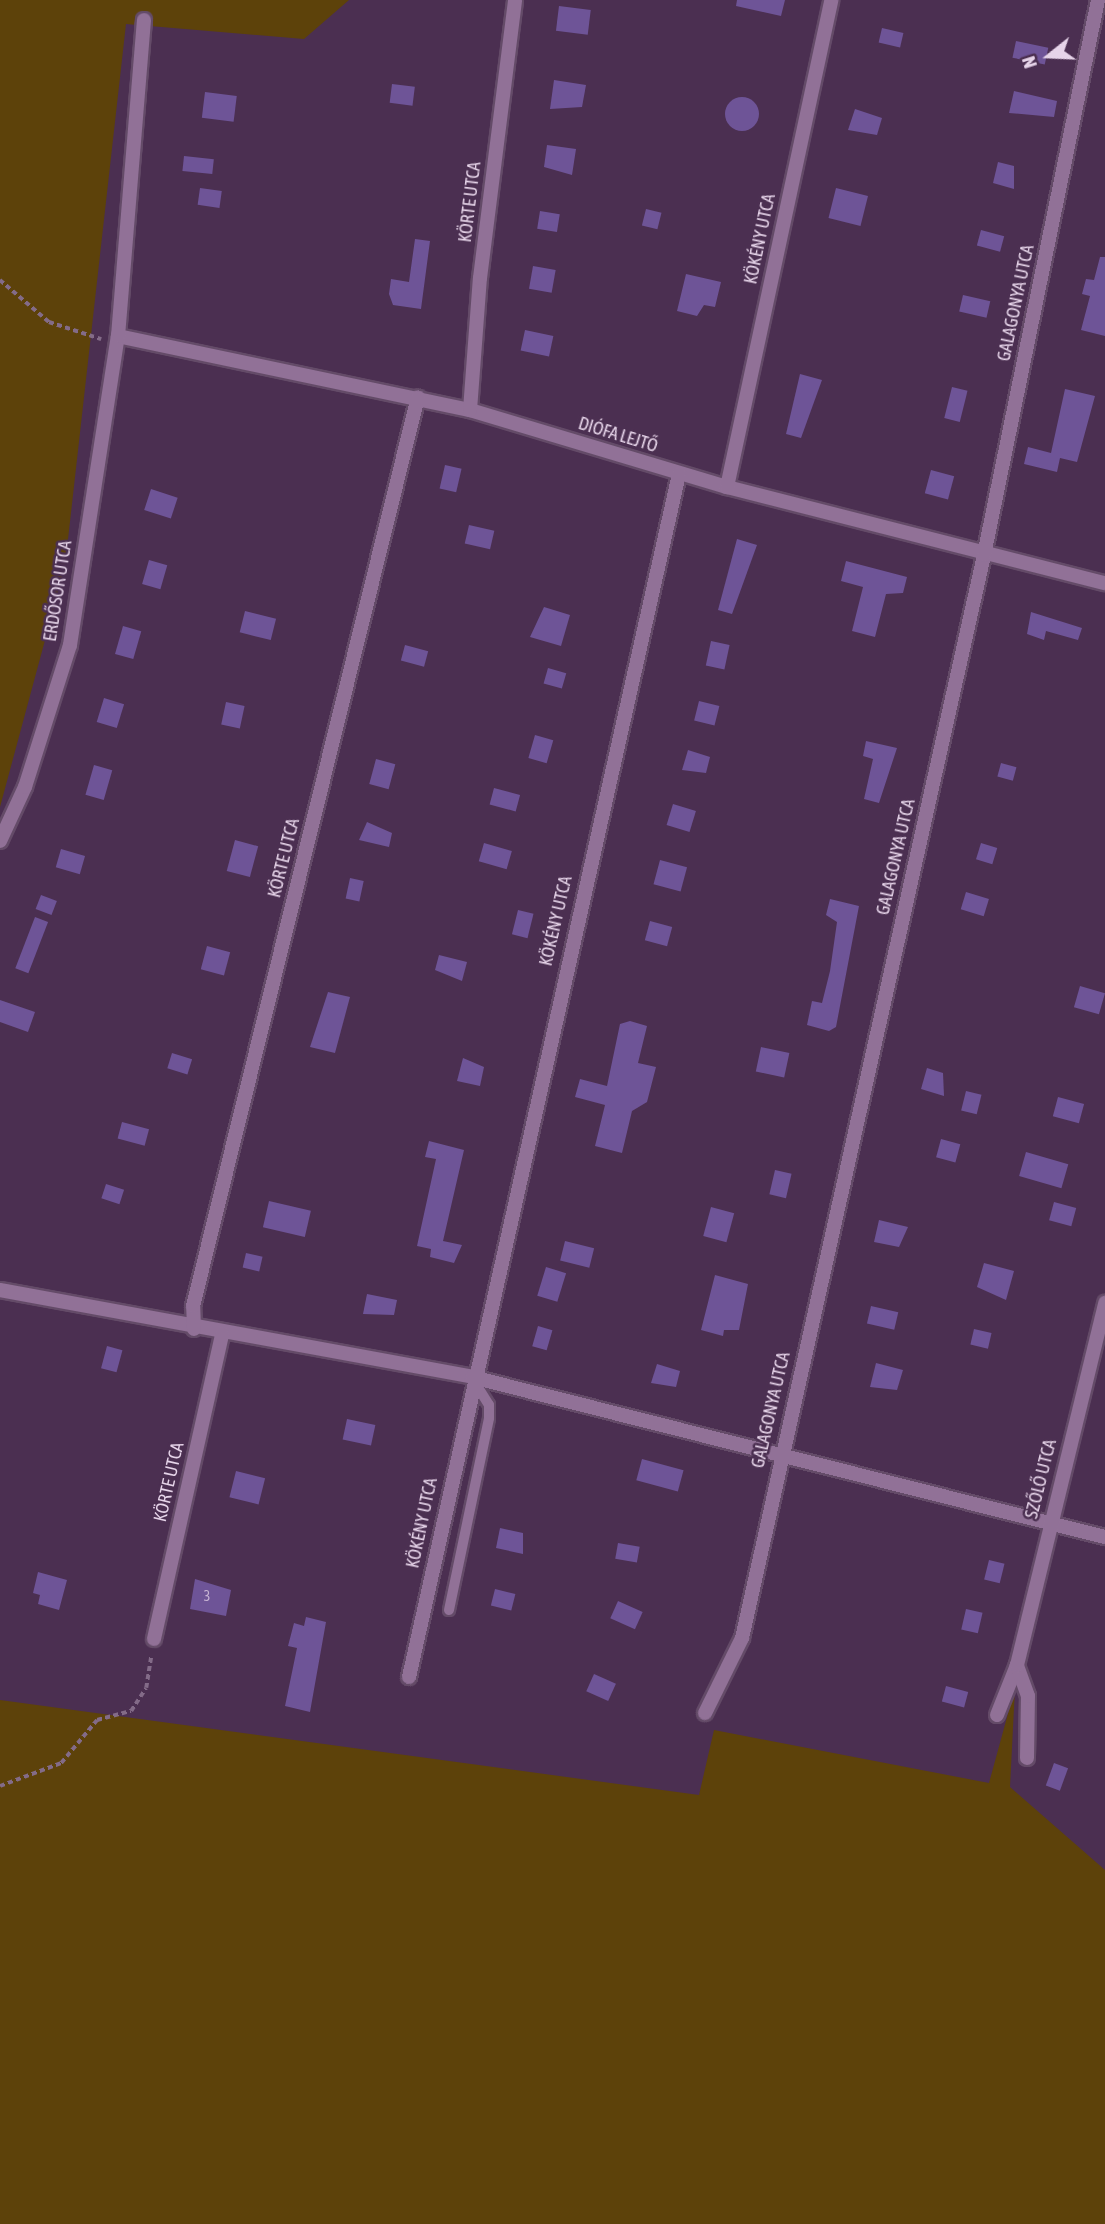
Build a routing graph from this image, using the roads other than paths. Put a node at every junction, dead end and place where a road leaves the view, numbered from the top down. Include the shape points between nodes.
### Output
1 (515, 0) edge
2 (831, 0) edge
3 (1098, 0) edge
4 (144, 20) dead end
5 (117, 339) junction
6 (418, 397) junction
7 (470, 410) junction
8 (679, 474) junction
9 (727, 487) junction
10 (984, 555) junction
11 (1105, 583) edge
12 (0, 841) edge
13 (0, 1290) edge
14 (1105, 1303) edge
15 (194, 1329) junction
16 (222, 1334) junction
17 (472, 1377) junction
18 (779, 1457) junction
19 (1050, 1523) junction
20 (1105, 1536) edge
21 (449, 1610) dead end
22 (154, 1639) road end
23 (1017, 1665) junction
24 (409, 1677) dead end
25 (705, 1713) dead end
26 (997, 1715) dead end
27 (1027, 1758) dead end

1 - 7 street, KÖRTE UTCA via 480,278
2 - 9 street, KÖKÉNY UTCA
3 - 10 street, GALAGONYA UTCA
4 - 5 street, ERDŐSOR UTCA
5 - 6 street, DIÓFA LEJTŐ
5 - 12 street, ERDŐSOR UTCA via 70,645 25,787
6 - 7 street, DIÓFA LEJTŐ
6 - 15 street, KÖRTE UTCA via 193,1306
7 - 8 street, DIÓFA LEJTŐ
8 - 9 street, DIÓFA LEJTŐ
8 - 17 street, KÖKÉNY UTCA
9 - 10 street, DIÓFA LEJTŐ
10 - 11 street, DIÓFA LEJTŐ
10 - 18 street, GALAGONYA UTCA
13 - 15 street
14 - 19 street, SZŐLŐ UTCA
15 - 16 street
16 - 17 street
16 - 22 street, KÖRTE UTCA
17 - 18 street
17 - 21 lane via 489,1405 489,1418
17 - 24 street, KÖKÉNY UTCA
18 - 19 street
18 - 25 street, GALAGONYA UTCA via 742,1638
19 - 20 street
19 - 23 street, SZŐLŐ UTCA
23 - 26 street, SZŐLŐ UTCA
23 - 27 street via 1028,1696

